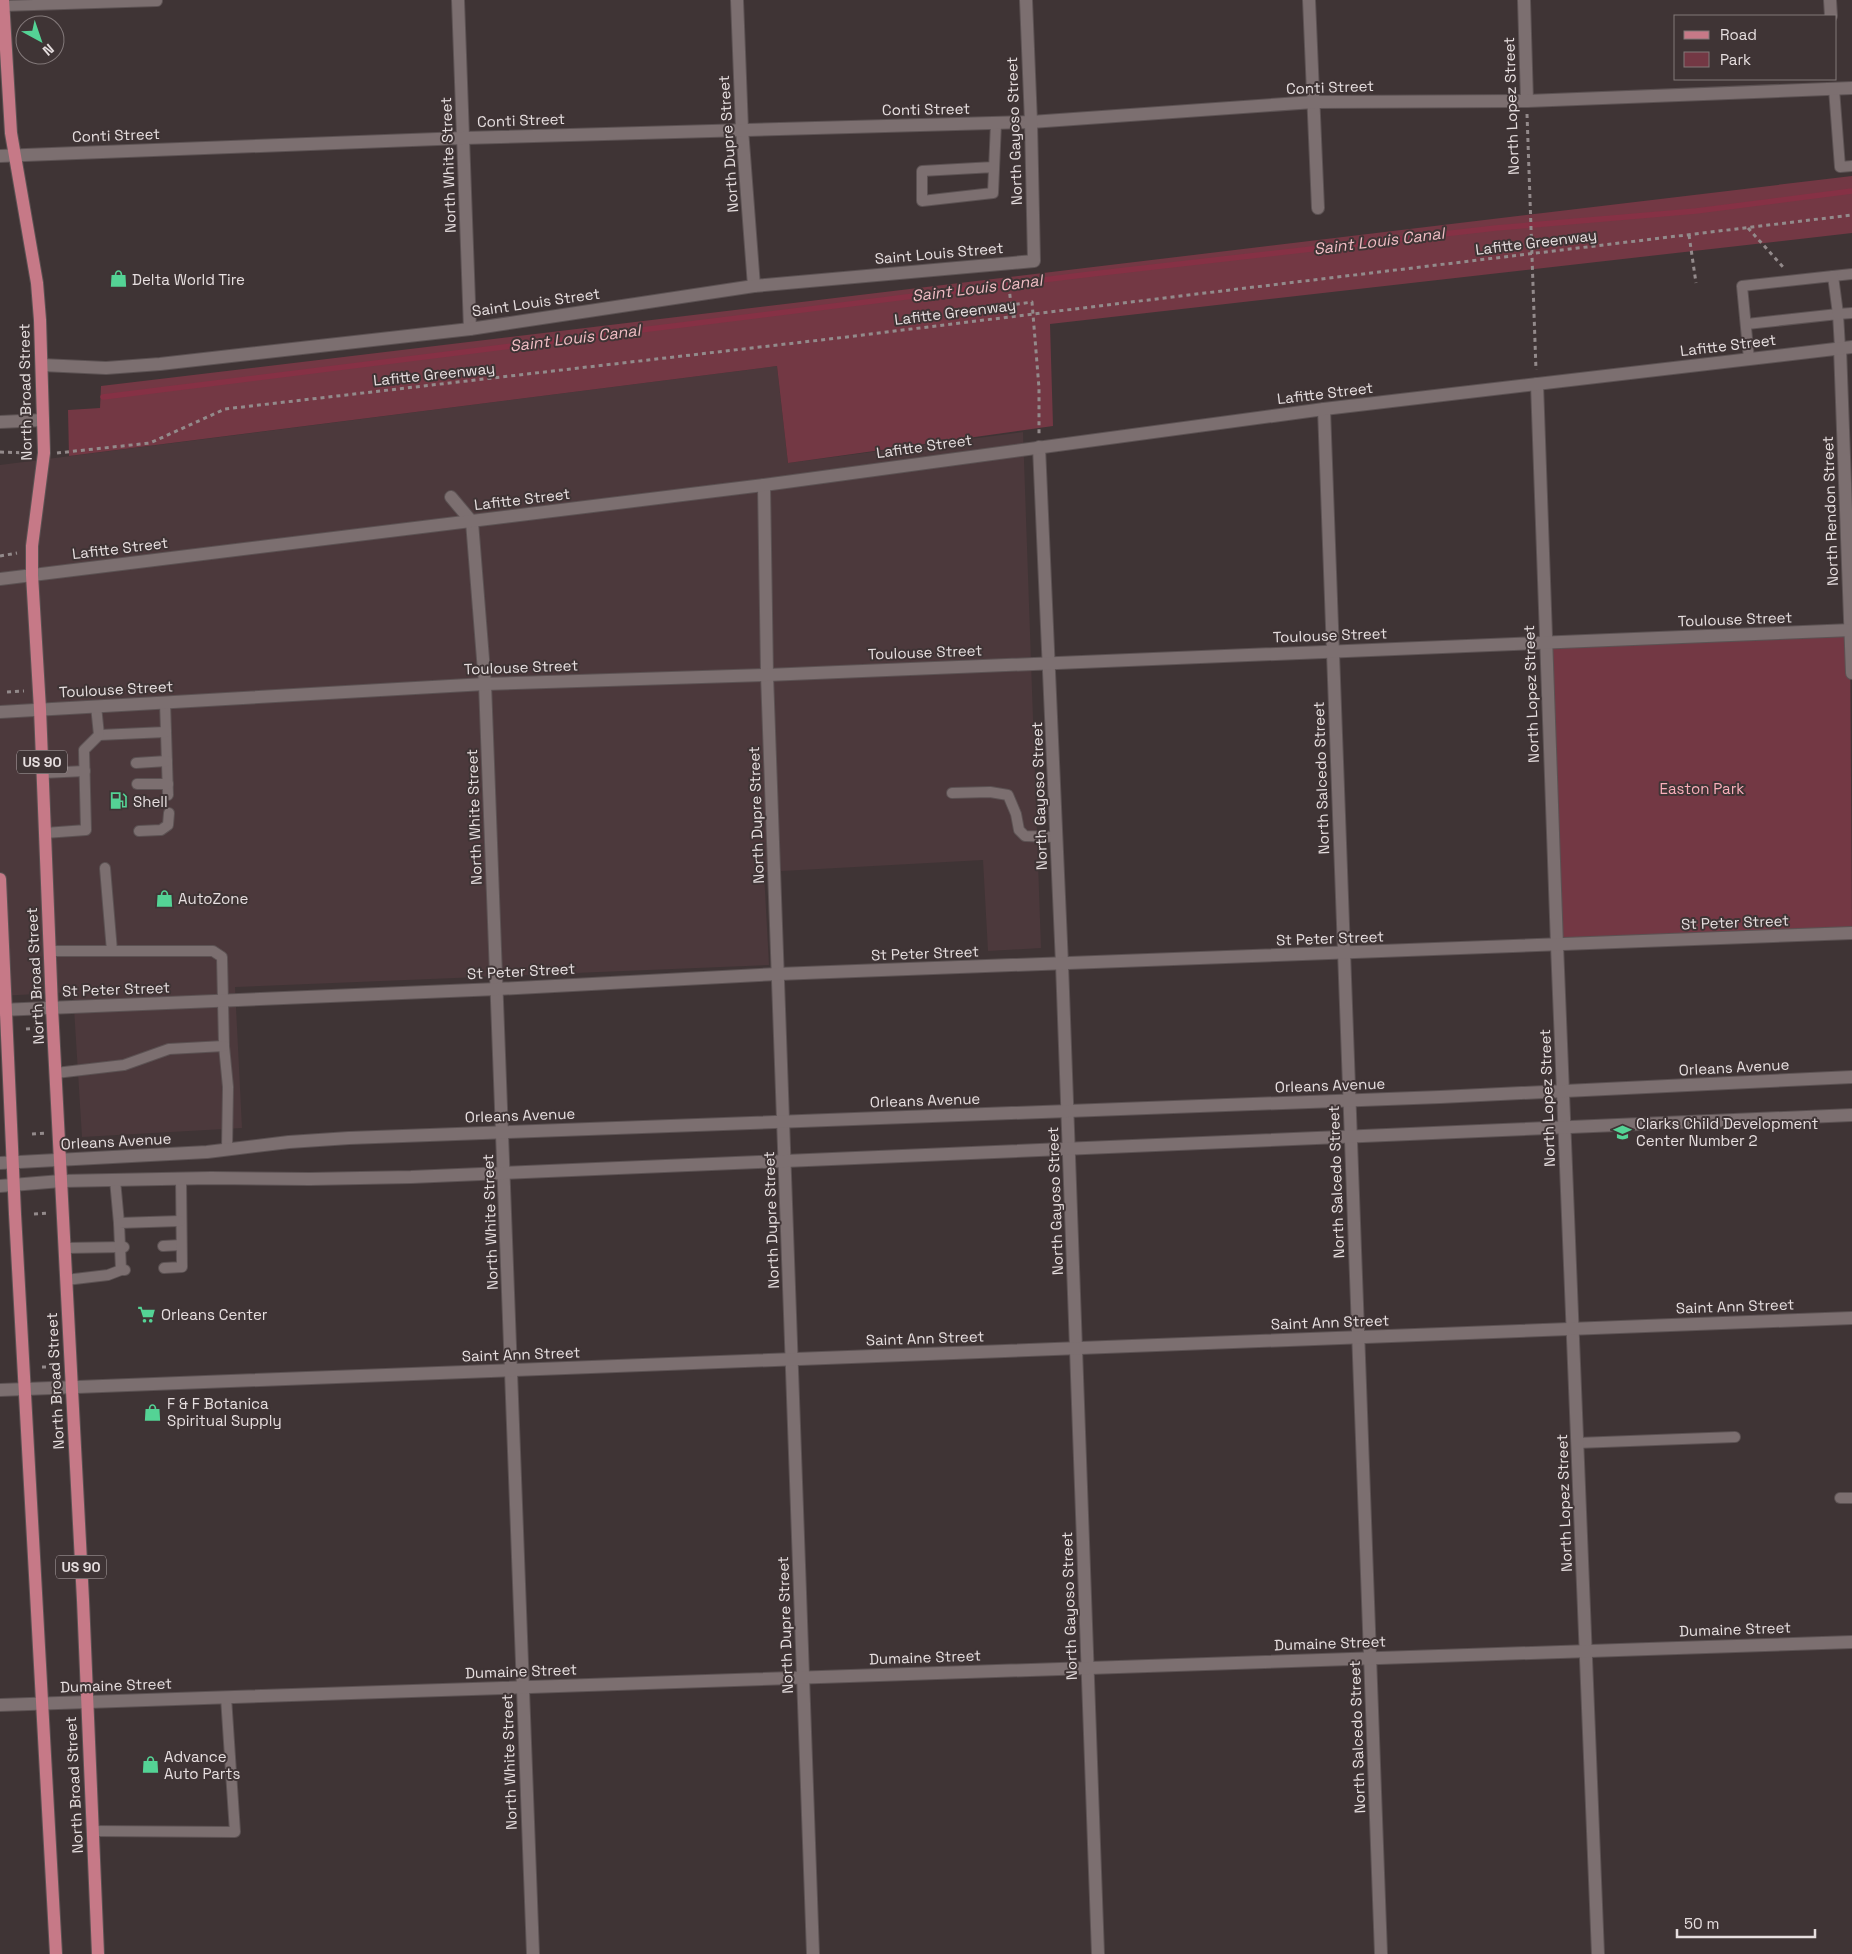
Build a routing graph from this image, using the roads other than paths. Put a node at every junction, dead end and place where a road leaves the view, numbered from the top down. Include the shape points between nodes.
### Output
1 (458, 0) edge
2 (737, 0) edge
3 (1026, 0) edge
4 (1309, 0) edge
5 (1524, 0) edge
6 (1830, 0) edge
7 (158, 1) dead end
8 (3, 3) edge
9 (1830, 15) edge
10 (1834, 84) edge
11 (1852, 88) edge
12 (1526, 101) junction
13 (1314, 102) junction
14 (1032, 122) junction
15 (996, 123) junction
16 (742, 129) junction
17 (464, 138) junction
18 (14, 155) junction
19 (0, 156) edge
20 (994, 166) junction
21 (1852, 166) edge
22 (1318, 208) dead end
23 (1034, 261) joint
24 (1852, 274) edge
25 (1834, 276) junction
26 (754, 286) junction
27 (1852, 313) edge
28 (1838, 314) junction
29 (1747, 324) junction
30 (470, 328) junction
31 (1846, 347) edge
32 (1749, 359) junction
33 (42, 365) junction
34 (1537, 384) junction
35 (1324, 409) junction
36 (43, 420) junction
37 (0, 422) edge
38 (1039, 447) junction
39 (764, 485) junction
40 (451, 497) dead end
41 (472, 522) junction
42 (32, 575) junction
43 (0, 578) edge
44 (1851, 630) edge
45 (1546, 643) junction
46 (1332, 650) junction
47 (1049, 663) junction
48 (1852, 673) edge
49 (767, 675) junction
50 (485, 684) junction
51 (164, 702) junction
52 (96, 706) junction
53 (40, 709) junction
54 (0, 712) edge
55 (166, 732) junction
56 (99, 735) junction
57 (167, 761) junction
58 (136, 764) dead end
59 (87, 767) junction
60 (43, 772) junction
61 (137, 784) dead end
62 (168, 784) junction
63 (952, 793) dead end
64 (168, 794) dead end
65 (169, 813) dead end
66 (139, 830) dead end
67 (45, 833) junction
68 (1057, 837) junction
69 (105, 868) dead end
70 (0, 879) edge
71 (1852, 933) edge
72 (1557, 945) junction
73 (50, 951) junction
74 (112, 951) junction
75 (1344, 954) junction
76 (1062, 964) junction
77 (778, 974) junction
78 (497, 989) junction
79 (223, 1001) junction
80 (52, 1008) junction
81 (3, 1010) edge
82 (224, 1046) junction
83 (56, 1073) junction
84 (1852, 1078) edge
85 (1563, 1091) junction
86 (1349, 1100) junction
87 (1068, 1111) junction
88 (1852, 1115) edge
89 (783, 1122) junction
90 (1565, 1127) junction
91 (502, 1132) junction
92 (1350, 1136) junction
93 (1069, 1148) junction
94 (227, 1150) junction
95 (60, 1160) junction
96 (785, 1161) junction
97 (6, 1162) edge
98 (504, 1173) junction
99 (181, 1179) junction
100 (114, 1180) junction
101 (61, 1181) junction
102 (0, 1186) edge
103 (14, 1186) junction
104 (180, 1221) junction
105 (119, 1224) junction
106 (181, 1245) junction
107 (163, 1246) dead end
108 (122, 1247) junction
109 (65, 1248) junction
110 (164, 1268) dead end
111 (66, 1280) junction
112 (1852, 1318) edge
113 (1573, 1329) junction
114 (1358, 1338) junction
115 (1076, 1348) junction
116 (792, 1360) junction
117 (511, 1370) junction
118 (72, 1388) junction
119 (0, 1390) edge
120 (24, 1390) junction
121 (1735, 1437) dead end
122 (1577, 1443) junction
123 (1840, 1498) dead end
124 (1852, 1498) edge
125 (1852, 1642) edge
126 (1586, 1651) junction
127 (1370, 1658) junction
128 (1088, 1668) junction
129 (803, 1678) junction
130 (523, 1687) junction
131 (226, 1697) junction
132 (86, 1702) junction
133 (44, 1704) junction
134 (0, 1705) edge
135 (92, 1831) junction
136 (56, 1954) edge
137 (98, 1954) edge
138 (532, 1954) edge
139 (813, 1954) edge
140 (1098, 1954) edge
141 (1381, 1954) edge
142 (1598, 1954) edge

1 - 17 street, North White Street
2 - 16 street, North Dupre Street
3 - 14 street, North Gayoso Street
4 - 13 street
5 - 12 street, North Lopez Street
6 - 9 street
7 - 8 lane
8 - 18 main road, North Broad Street / US 90
10 - 11 street, Conti Street
10 - 12 street, Conti Street
10 - 21 lane via 1840,167
12 - 13 street, Conti Street
13 - 14 street, Conti Street
13 - 22 street
14 - 15 street, Conti Street
14 - 23 street, North Gayoso Street
15 - 16 street, Conti Street
15 - 20 lane
16 - 17 street, Conti Street
16 - 26 street, North Dupre Street
17 - 18 street, Conti Street
17 - 30 street, North White Street
18 - 19 street, Conti Street
18 - 33 main road, North Broad Street / US 90 via 37,283
20 - 20 lane via 993,193 922,200 922,171
23 - 26 street, Saint Louis Street
24 - 25 lane
25 - 28 lane
25 - 29 lane via 1742,286
26 - 30 street, Saint Louis Street
27 - 28 lane
28 - 29 lane
28 - 31 lane
29 - 32 lane
30 - 33 street, Saint Louis Street via 160,364 106,368
31 - 32 street, Lafitte Street
31 - 44 street, North Rendon Street
32 - 34 street, Lafitte Street
33 - 36 main road, North Broad Street / US 90
34 - 35 street, Lafitte Street
34 - 45 street, North Lopez Street
35 - 38 street, Lafitte Street
35 - 46 street, North Salcedo Street
36 - 37 street
36 - 42 main road, North Broad Street / US 90 via 44,453 32,546
38 - 39 street, Lafitte Street
38 - 47 street, North Gayoso Street
39 - 41 street, Lafitte Street
39 - 49 street, North Dupre Street
40 - 41 street
41 - 42 street, Lafitte Street
41 - 50 street, North White Street
42 - 43 street, Lafitte Street
42 - 53 main road, North Broad Street / US 90
44 - 45 street, Toulouse Street
44 - 48 street, North Rendon Street
45 - 46 street, Toulouse Street
45 - 72 street, North Lopez Street
46 - 47 street, Toulouse Street
46 - 75 street, North Salcedo Street
47 - 49 street, Toulouse Street
47 - 68 street, North Gayoso Street
49 - 50 street, Toulouse Street
49 - 77 street, North Dupre Street
50 - 51 street, Toulouse Street
50 - 78 street, North White Street
51 - 52 street, Toulouse Street
51 - 55 lane
52 - 53 street, Toulouse Street
52 - 56 lane
53 - 54 street, Toulouse Street
53 - 60 main road, North Broad Street / US 90
55 - 56 lane
55 - 57 lane
56 - 59 lane via 84,750
57 - 58 lane
57 - 62 lane
59 - 60 lane
59 - 67 lane via 91,832
60 - 67 main road, North Broad Street / US 90
61 - 62 lane
62 - 64 lane
63 - 68 lane via 1008,795 1018,830 1025,836
65 - 66 lane via 168,825 161,830
67 - 73 main road, North Broad Street / US 90
68 - 76 street, North Gayoso Street
69 - 74 lane
70 - 81 main road, North Broad Street / US 90
71 - 72 street, St Peter Street
72 - 75 street, St Peter Street
72 - 85 street, North Lopez Street
73 - 74 lane
73 - 80 main road, North Broad Street / US 90
74 - 79 lane via 213,951 222,957
75 - 76 street, St Peter Street
75 - 86 street, North Salcedo Street
76 - 77 street, St Peter Street
76 - 87 street, North Gayoso Street
77 - 78 street, St Peter Street
77 - 89 street, North Dupre Street
78 - 79 street, St Peter Street
78 - 91 street, North White Street
79 - 80 street, St Peter Street
79 - 82 lane
80 - 81 street, St Peter Street
80 - 83 main road, North Broad Street / US 90
81 - 97 main road, North Broad Street / US 90
82 - 83 lane via 170,1049 124,1065
82 - 94 lane via 228,1087
83 - 95 main road, North Broad Street / US 90
84 - 85 street, Orleans Avenue
85 - 86 street, Orleans Avenue
85 - 90 street, North Lopez Street
86 - 87 street, Orleans Avenue
86 - 92 street, North Salcedo Street
87 - 89 street, Orleans Avenue
87 - 93 street, North Gayoso Street
88 - 90 street
89 - 91 street, Orleans Avenue
89 - 96 street, North Dupre Street
90 - 92 street
90 - 113 street, North Lopez Street
91 - 94 street, Orleans Avenue via 349,1138
91 - 98 street, North White Street
92 - 93 street
92 - 114 street, North Salcedo Street
93 - 96 street
93 - 115 street, North Gayoso Street
94 - 95 street, Orleans Avenue
95 - 97 street, Orleans Avenue
95 - 101 main road, North Broad Street / US 90
96 - 98 street
96 - 116 street, North Dupre Street
97 - 103 main road, North Broad Street / US 90
98 - 99 street
98 - 117 street, North White Street
99 - 100 street
99 - 104 lane
100 - 101 street
100 - 105 lane
101 - 103 street
101 - 109 main road, North Broad Street / US 90
102 - 103 street
103 - 120 main road, North Broad Street / US 90
104 - 105 lane
104 - 106 lane
105 - 108 lane
106 - 107 lane
106 - 110 lane via 182,1267
108 - 109 lane
108 - 111 lane via 123,1270
109 - 111 main road, North Broad Street / US 90
111 - 118 main road, North Broad Street / US 90
112 - 113 street, Saint Ann Street
113 - 114 street, Saint Ann Street
113 - 122 street, North Lopez Street
114 - 115 street, Saint Ann Street
114 - 127 street, North Salcedo Street
115 - 116 street, Saint Ann Street
115 - 128 street, North Gayoso Street
116 - 117 street, Saint Ann Street
116 - 129 street, North Dupre Street
117 - 118 street, Saint Ann Street
117 - 130 street, North White Street
118 - 120 street, Saint Ann Street
118 - 132 main road, North Broad Street / US 90
119 - 120 street, Saint Ann Street
120 - 133 main road, North Broad Street / US 90
121 - 122 lane
122 - 126 street, North Lopez Street
123 - 124 lane
125 - 126 street, Dumaine Street
126 - 127 street, Dumaine Street
126 - 142 street, North Lopez Street
127 - 128 street, Dumaine Street
127 - 141 street, North Salcedo Street
128 - 129 street, Dumaine Street
128 - 140 street, North Gayoso Street
129 - 130 street, Dumaine Street
129 - 139 street, North Dupre Street
130 - 131 street, Dumaine Street
130 - 138 street, North White Street
131 - 132 street, Dumaine Street
131 - 135 lane via 235,1832
132 - 133 street, Dumaine Street
132 - 135 main road, North Broad Street / US 90
133 - 134 street, Dumaine Street
133 - 136 main road, North Broad Street / US 90
135 - 137 main road, North Broad Street / US 90

